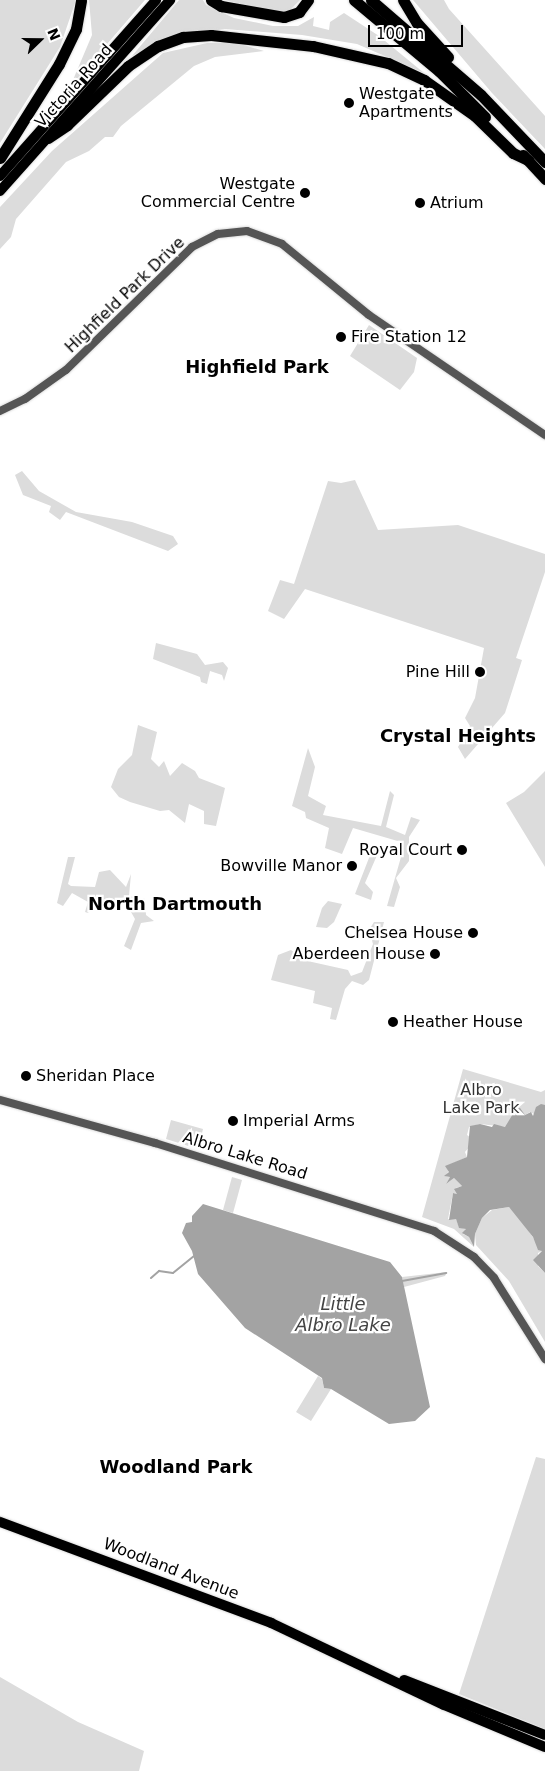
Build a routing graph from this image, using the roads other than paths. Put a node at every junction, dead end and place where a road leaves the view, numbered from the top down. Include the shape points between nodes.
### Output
1 (81, 0) edge
2 (156, 0) edge
3 (170, 0) edge
4 (212, 0) edge
5 (308, 0) edge
6 (354, 0) edge
7 (371, 0) edge
8 (403, 0) edge
9 (480, 94) junction
10 (48, 138) junction
11 (0, 158) edge
12 (528, 160) junction
13 (545, 162) edge
14 (0, 176) edge
15 (545, 179) edge
16 (0, 191) edge
17 (0, 411) edge
18 (545, 435) edge
19 (0, 1100) edge
20 (545, 1359) edge
21 (0, 1522) edge
22 (330, 1650) junction
23 (545, 1735) edge
24 (545, 1747) edge

1 - 11 highway via 76,29 59,64
2 - 14 main road, Victoria Road
3 - 10 main road, Victoria Road
4 - 5 highway via 220,6 284,17 299,12
6 - 12 highway via 439,71
7 - 9 highway
8 - 9 highway via 418,23
9 - 13 highway
10 - 12 highway via 67,125 128,66 158,46 183,37 211,34 312,46 388,63 424,80 475,116 513,153
10 - 16 main road, Victoria Road
12 - 15 highway
17 - 18 street, Highfield Park Drive via 66,370 192,246 218,234 247,232 282,244 369,316
19 - 20 street, Albro Lake Road via 156,1143 420,1224 474,1257 508,1296
21 - 22 main road, Woodland Avenue via 165,1581
22 - 23 main road, Woodland Avenue
22 - 24 main road, Woodland Avenue via 444,1705

